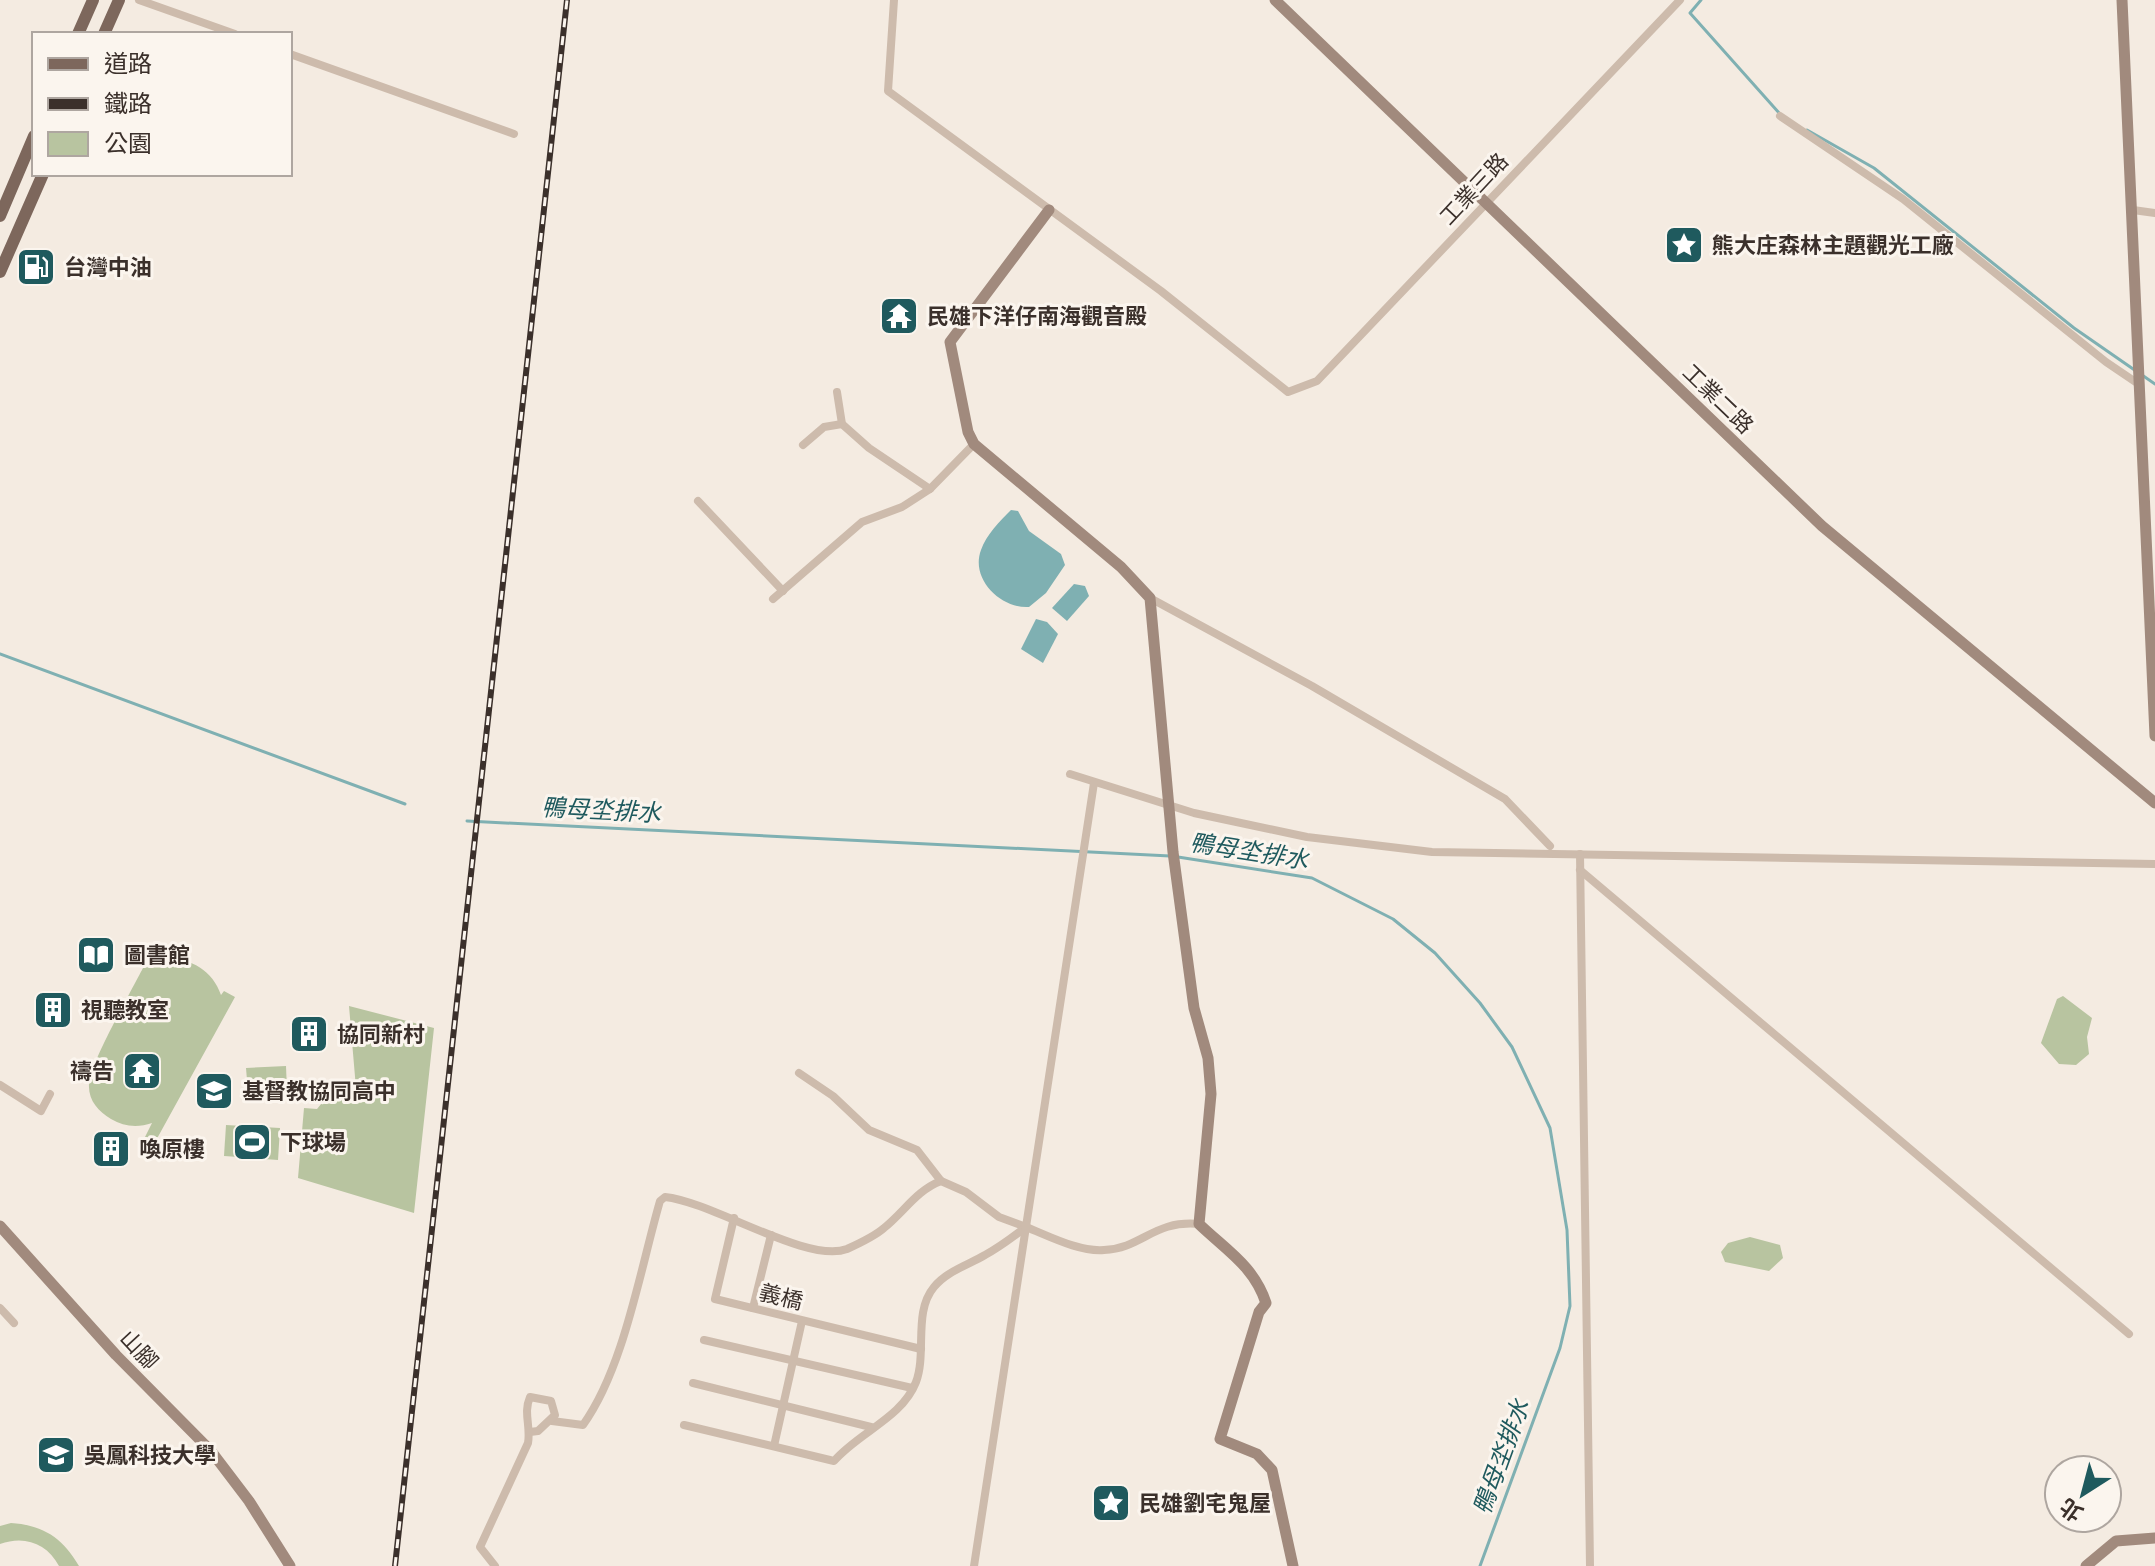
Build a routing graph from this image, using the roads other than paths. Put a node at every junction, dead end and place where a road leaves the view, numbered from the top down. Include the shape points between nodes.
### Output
1 (93, 0) edge
2 (119, 0) edge
3 (139, 0) edge
4 (894, 0) edge
5 (1275, 0) edge
6 (1680, 0) edge
7 (2122, 0) edge
8 (167, 4) edge
9 (79, 32) edge
10 (105, 32) edge
11 (230, 32) edge
12 (292, 55) edge
13 (1780, 116) dead end
14 (514, 134) dead end
15 (32, 141) edge
16 (42, 176) edge
17 (1485, 202) junction
18 (1049, 210) junction
19 (2133, 210) junction
20 (2155, 213) edge
21 (0, 216) edge
22 (0, 272) edge
23 (2140, 385) junction
24 (837, 392) dead end
25 (842, 424) junction
26 (974, 444) junction
27 (803, 445) dead end
28 (930, 489) junction
29 (698, 501) dead end
30 (783, 591) junction
31 (1150, 598) junction
32 (773, 599) dead end
33 (2155, 736) edge
34 (1070, 774) dead end
35 (1094, 783) junction
36 (2155, 803) edge
37 (1169, 806) junction
38 (1550, 846) dead end
39 (1580, 854) junction
40 (2155, 864) edge
41 (1580, 870) junction
42 (799, 1073) dead end
43 (0, 1085) edge
44 (50, 1094) dead end
45 (941, 1181) junction
46 (734, 1218) junction
47 (1199, 1224) junction
48 (0, 1226) edge
49 (1026, 1227) junction
50 (771, 1235) junction
51 (0, 1308) edge
52 (753, 1308) junction
53 (802, 1321) junction
54 (14, 1323) dead end
55 (2129, 1334) dead end
56 (704, 1340) dead end
57 (921, 1349) junction
58 (793, 1362) junction
59 (693, 1383) dead end
60 (912, 1388) junction
61 (783, 1404) junction
62 (552, 1421) junction
63 (684, 1425) dead end
64 (875, 1428) junction
65 (530, 1432) junction
66 (774, 1446) junction
67 (2155, 1538) edge
68 (290, 1566) edge
69 (495, 1566) edge
70 (974, 1566) edge
71 (1293, 1566) edge
72 (1590, 1566) edge
73 (2086, 1566) edge

1 - 9 main road
2 - 10 main road
3 - 8 street
4 - 18 street via 888,91
5 - 17 street, 工業二路
6 - 17 street, 工業三路
7 - 19 street
8 - 11 street
12 - 14 street
13 - 23 street via 1903,199
15 - 21 main road
16 - 22 main road
17 - 18 street, 工業三路 via 1317,381 1288,392
17 - 36 street, 工業二路 via 1822,526
18 - 26 street via 950,342
19 - 20 street
19 - 23 street
23 - 33 street
24 - 25 street
25 - 27 street via 824,427
25 - 28 street
26 - 28 street
26 - 31 street via 1121,567
28 - 30 street via 862,522
29 - 30 street
30 - 32 street
31 - 37 street
31 - 38 street via 1505,799
34 - 35 street
35 - 37 street
35 - 49 street
37 - 39 street via 1307,837 1417,850
37 - 47 street via 1194,1008 1208,1058 1211,1094
39 - 40 street
39 - 41 street
41 - 55 street
41 - 72 street
42 - 45 street via 869,1130 917,1150
43 - 44 street via 41,1111
45 - 49 street via 999,1217
45 - 50 street via 929,1185 883,1229 844,1250 824,1251
46 - 50 street
46 - 52 street, 義橋 via 715,1299
46 - 62 street via 674,1198 660,1201 617,1359 595,1408 583,1425
47 - 49 street via 1172,1223 1103,1250
47 - 71 street via 1243,1262 1260,1283 1266,1303 1220,1439 1257,1454 1272,1470
48 - 68 street, 山腳 via 211,1451
49 - 57 street via 936,1284 925,1298
49 - 70 street
50 - 52 street
51 - 54 street
52 - 53 street, 義橋
53 - 57 street, 義橋
53 - 58 street
56 - 58 street
57 - 60 street
58 - 60 street
58 - 61 street
59 - 61 street
60 - 64 street
61 - 64 street
61 - 66 street
62 - 65 street
62 - 65 street via 551,1401 530,1397 525,1409
63 - 66 street
64 - 66 street via 867,1429 834,1461
65 - 69 street via 516,1475 480,1547
67 - 73 street via 2116,1541

